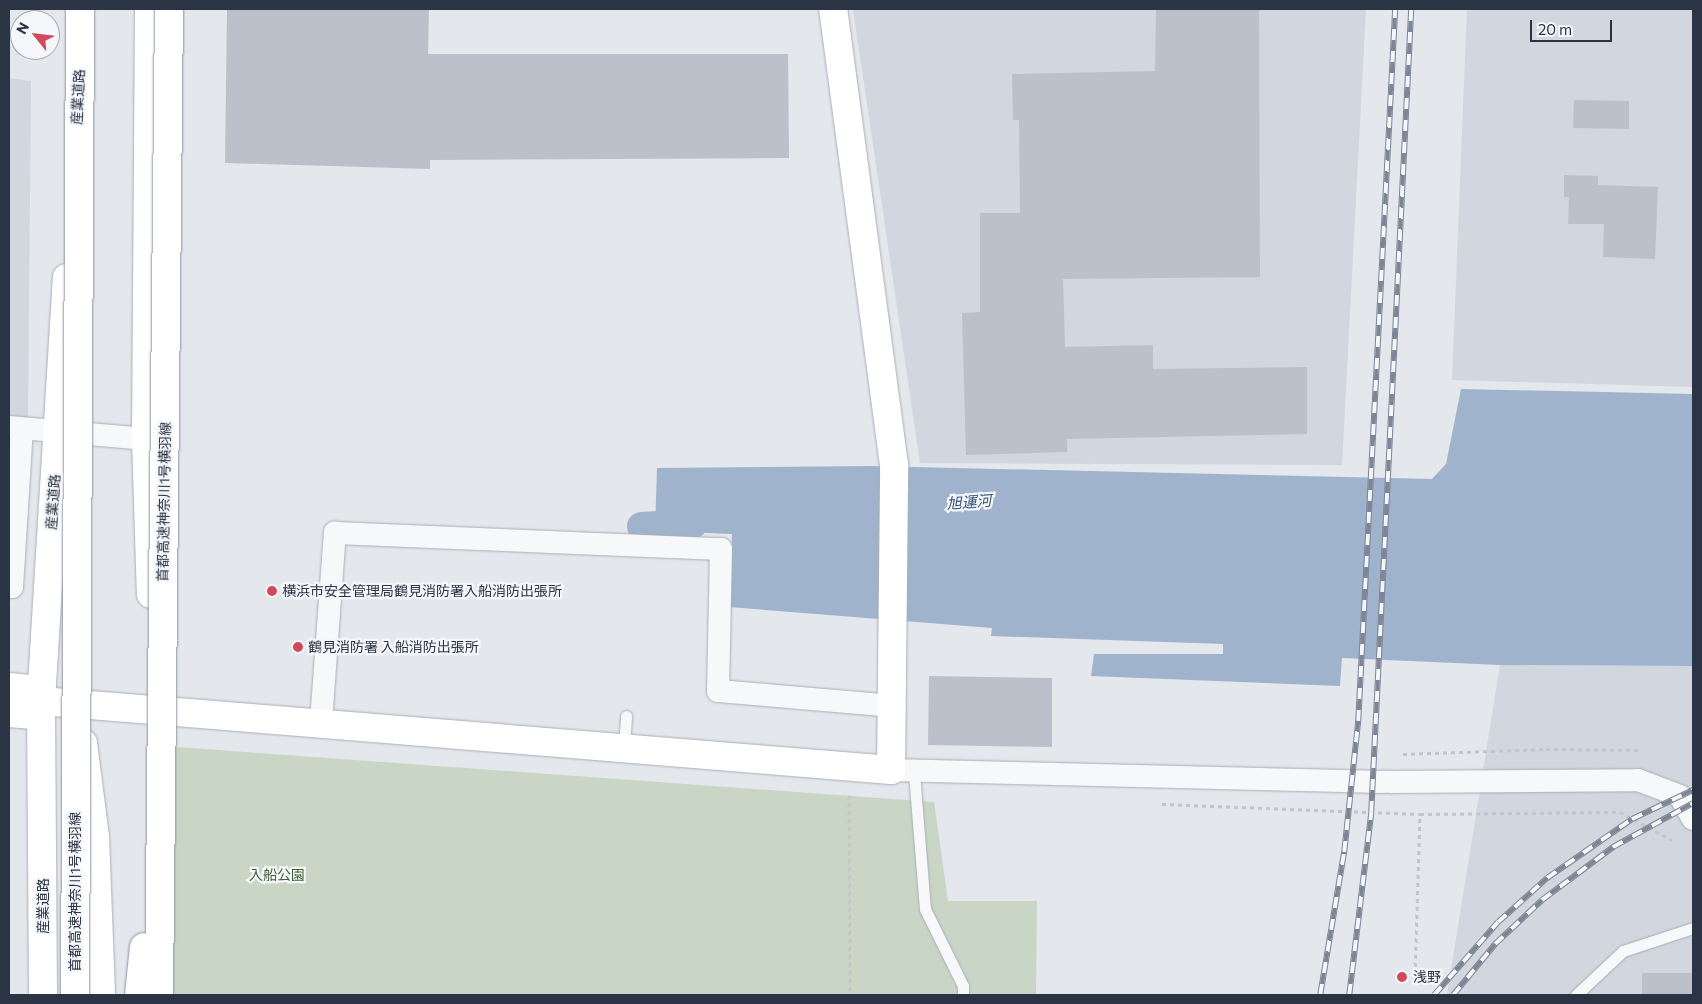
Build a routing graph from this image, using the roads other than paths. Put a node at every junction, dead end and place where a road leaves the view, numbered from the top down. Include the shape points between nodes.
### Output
1 (82, 9) edge
2 (149, 9) edge
3 (169, 9) edge
4 (833, 9) edge
5 (16, 428) edge
6 (58, 432) junction
7 (146, 439) junction
8 (13, 508) edge
9 (9, 587) edge
10 (9, 687) edge
11 (41, 701) junction
12 (894, 706) junction
13 (75, 711) junction
14 (154, 712) junction
15 (9, 713) edge
16 (626, 716) dead end
17 (321, 722) junction
18 (162, 746) junction
19 (624, 746) junction
20 (902, 772) junction
21 (1693, 819) edge
22 (1693, 928) edge
23 (43, 995) edge
24 (75, 995) edge
25 (101, 995) edge
26 (139, 995) edge
27 (156, 995) edge
28 (159, 995) edge
29 (964, 995) edge
30 (1576, 995) edge

1 - 6 main road, 産業道路
1 - 13 main road, 首都高速神奈川1号横羽線, bridge
2 - 7 main road
3 - 18 main road, 首都高速神奈川1号横羽線, bridge
4 - 12 main road via 894,466
5 - 6 street
5 - 8 street
6 - 7 street
6 - 11 main road, 産業道路
7 - 14 main road
8 - 9 street via 12,587
10 - 11 main road via 31,689
11 - 14 main road
11 - 15 main road via 31,715
11 - 23 main road, 産業道路
12 - 17 street via 718,691 720,549 335,533
12 - 20 main road
13 - 24 main road, 首都高速神奈川1号横羽線, bridge
13 - 25 main road, bridge via 89,770
14 - 17 main road
14 - 27 main road
16 - 19 lane
17 - 19 main road
18 - 26 main road, bridge
18 - 28 main road, 首都高速神奈川1号横羽線, bridge
19 - 20 main road
20 - 21 street via 1373,782 1638,780 1680,796
20 - 29 lane via 925,909 963,986
22 - 30 lane via 1623,950

